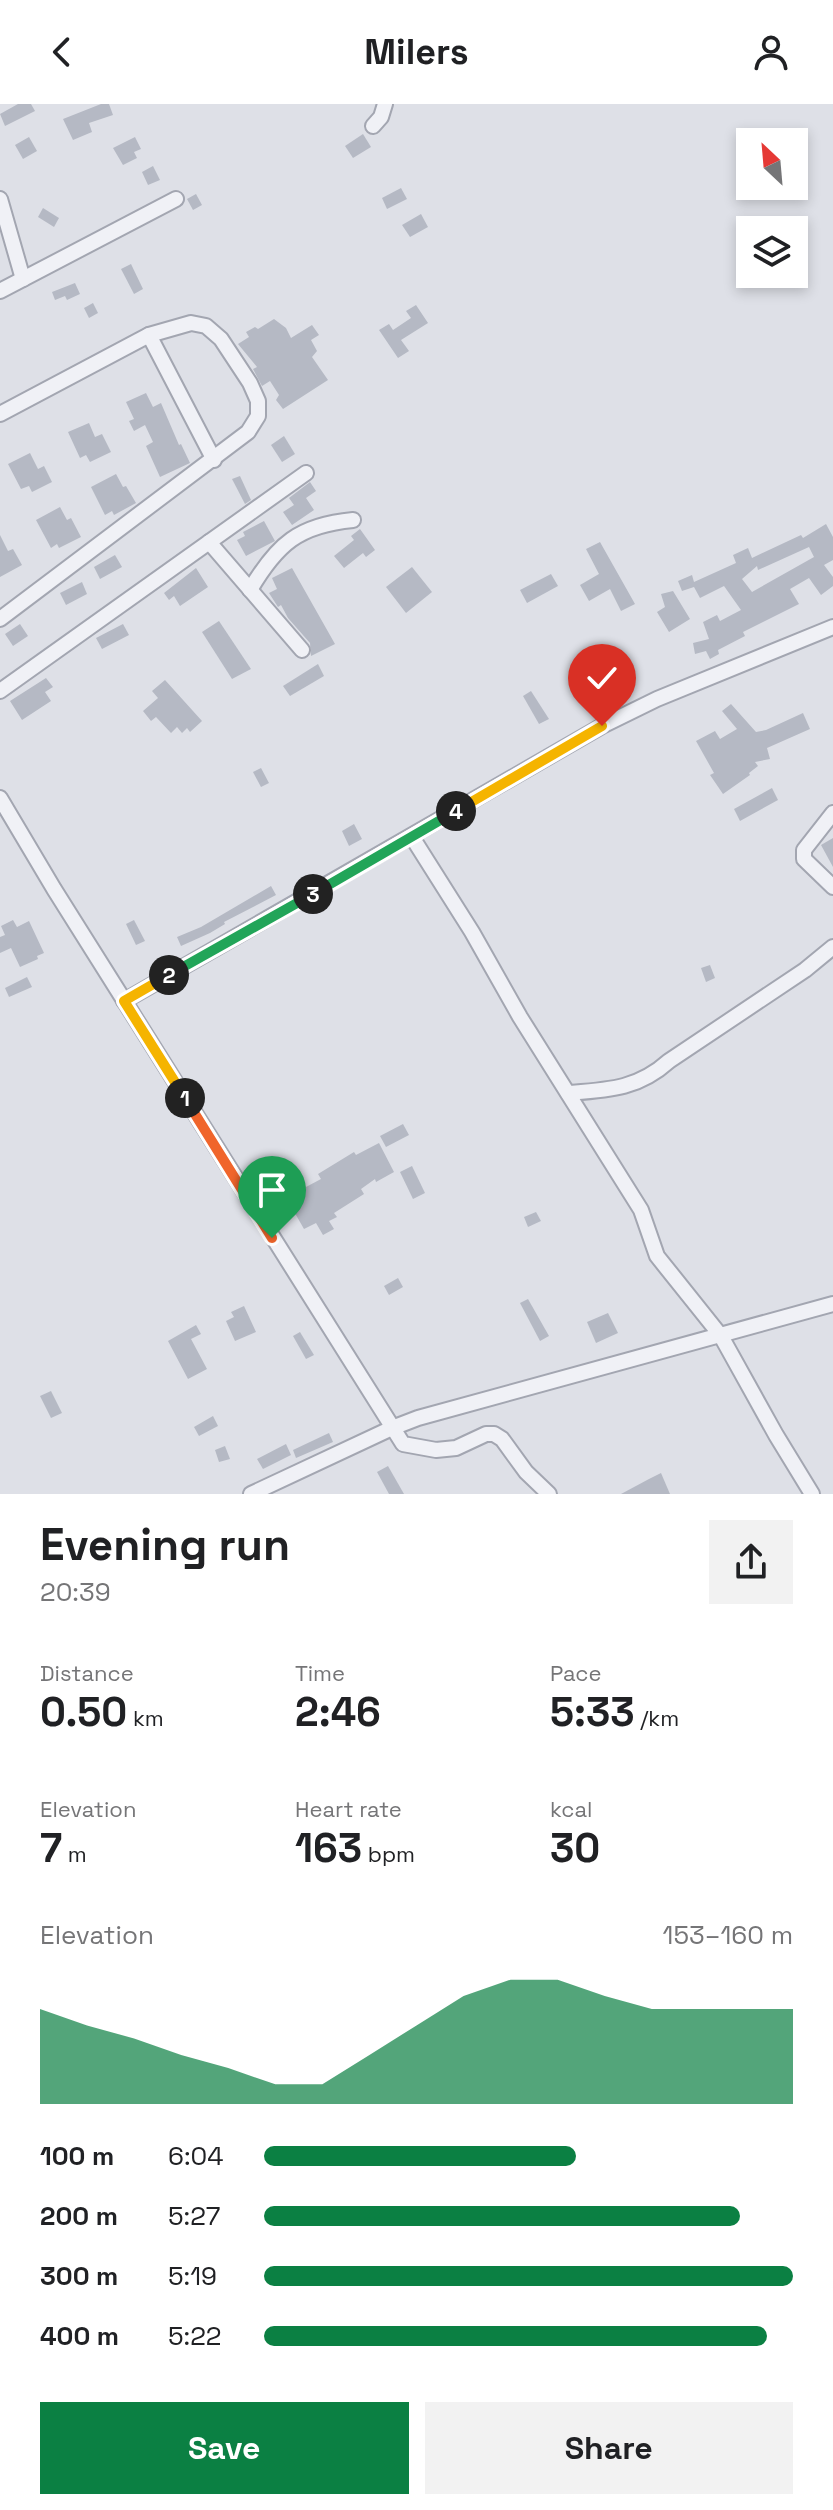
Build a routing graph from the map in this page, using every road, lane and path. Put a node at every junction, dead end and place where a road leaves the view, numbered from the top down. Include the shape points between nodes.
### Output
1 (385, 104) edge
2 (373, 126) dead end
3 (0, 199) edge
4 (176, 199) dead end
5 (23, 279) junction
6 (0, 291) edge
7 (149, 335) junction
8 (0, 414) edge
9 (214, 460) junction
10 (306, 473) dead end
11 (353, 520) dead end
12 (209, 542) junction
13 (250, 590) junction
14 (0, 619) edge
15 (833, 627) edge
16 (302, 650) dead end
17 (0, 691) edge
18 (0, 798) edge
19 (833, 813) edge
20 (412, 837) junction
21 (833, 887) edge
22 (833, 947) edge
23 (124, 1001) junction
24 (568, 1093) junction
25 (833, 1304) edge
26 (721, 1336) junction
27 (392, 1428) junction
28 (251, 1494) edge
29 (549, 1494) edge
30 (812, 1494) edge

1 - 2 street
3 - 5 street
4 - 5 street
5 - 6 street
7 - 8 street
7 - 9 street
7 - 9 street via 191,323 206,326 250,383 258,416 248,432
9 - 14 street
10 - 12 street
11 - 13 street via 330,522 290,540 266,562
12 - 13 street
12 - 17 street
13 - 16 street
15 - 20 street via 602,726
18 - 23 street
19 - 21 street via 804,850 804,859
20 - 23 street
20 - 24 street
22 - 24 street via 653,1075 621,1087
23 - 27 street
24 - 26 street via 641,1210 657,1256
25 - 26 street
26 - 27 street
26 - 30 street
27 - 28 street
27 - 29 street via 403,1444 436,1450 494,1434

